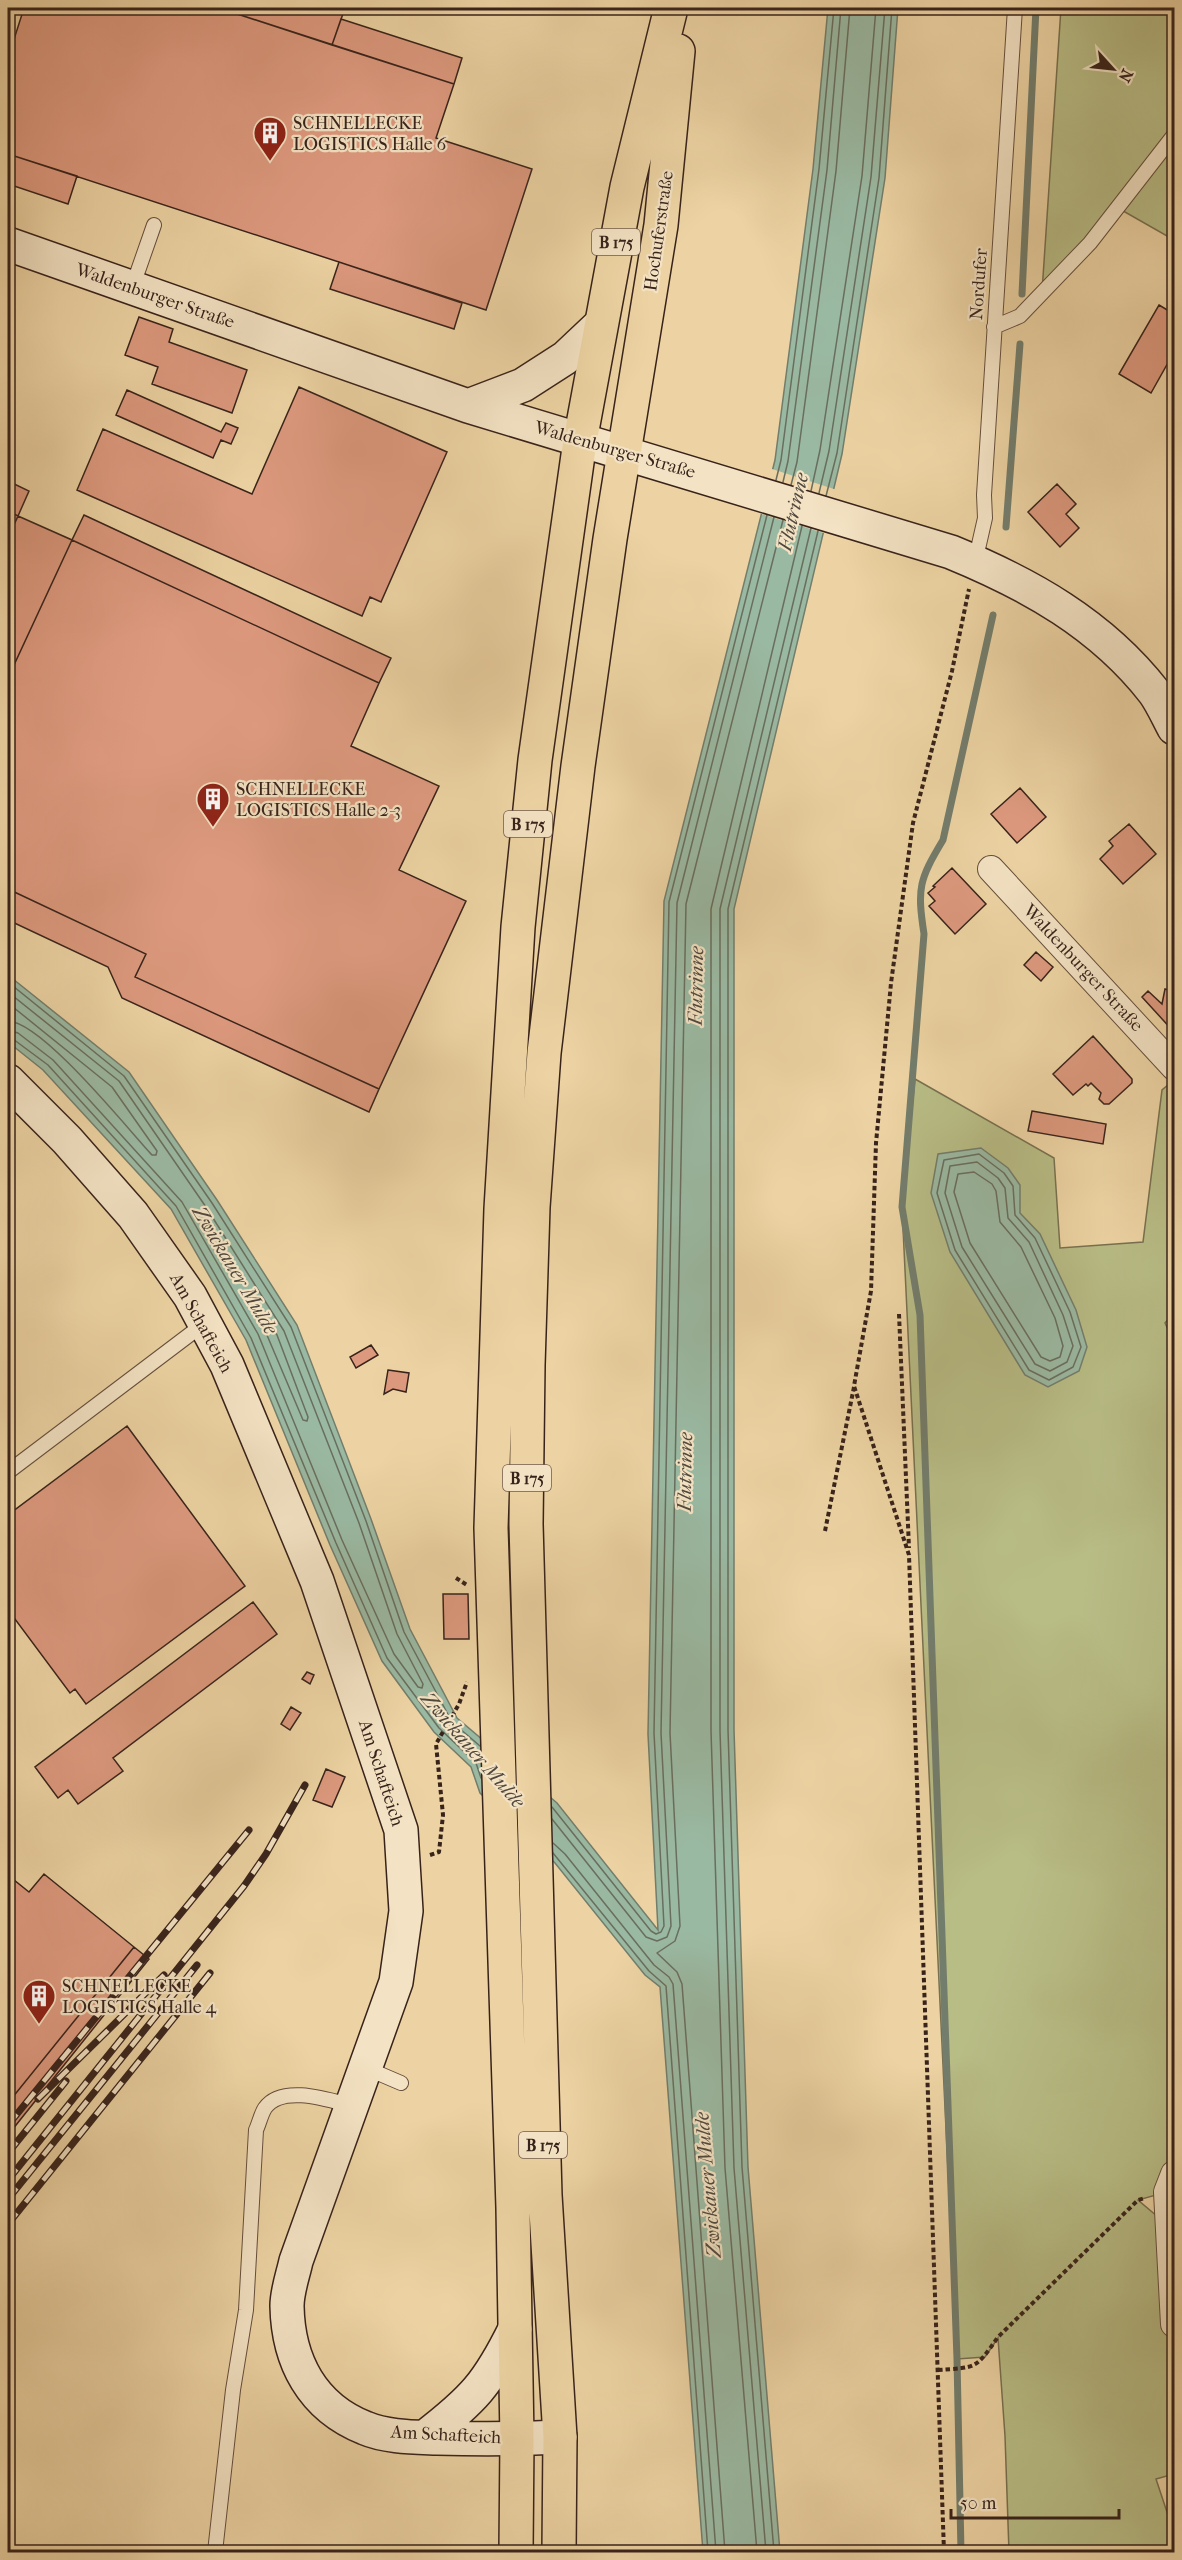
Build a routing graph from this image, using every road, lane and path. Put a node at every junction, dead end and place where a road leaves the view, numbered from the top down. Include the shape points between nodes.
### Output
1 (671, 8) edge
2 (680, 8) edge
3 (1014, 8) edge
4 (1174, 135) edge
5 (154, 225) dead end
6 (8, 244) edge
7 (132, 288) junction
8 (600, 325) junction
9 (994, 327) junction
10 (468, 406) junction
11 (580, 441) junction
12 (624, 454) junction
13 (963, 557) junction
14 (1174, 728) edge
15 (991, 869) dead end
16 (1174, 1067) edge
17 (8, 1081) edge
18 (899, 1314) dead end
19 (205, 1323) junction
20 (854, 1386) junction
21 (8, 1472) edge
22 (825, 1531) dead end
23 (909, 1555) junction
24 (459, 1704) dead end
25 (403, 1864) junction
26 (366, 2068) junction
27 (401, 2083) dead end
28 (352, 2106) junction
29 (1171, 2183) edge
30 (1174, 2324) edge
31 (515, 2329) junction
32 (938, 2370) junction
33 (425, 2437) junction
34 (560, 2437) junction
35 (517, 2439) junction
36 (215, 2553) edge
37 (516, 2553) edge
38 (560, 2553) edge
39 (944, 2553) edge

1 - 8 main road, Hochuferstraße / B 175 via 627,187
2 - 12 main road, Hochuferstraße / B 175 via 661,225
3 - 9 lane, Nordufer
4 - 9 lane via 1089,243 1020,316
5 - 7 lane
6 - 7 street, Waldenburger Straße
7 - 10 street, Waldenburger Straße
8 - 10 street via 565,358 523,385
8 - 11 main road, Hochuferstraße / B 175
9 - 13 lane, Nordufer via 985,518
10 - 11 street, Waldenburger Straße
11 - 12 street, Waldenburger Straße
11 - 31 main road, B 175 via 535,760 518,927 501,1209 491,1528
12 - 13 street, Waldenburger Straße
12 - 34 main road, B 175 via 578,766 538,1125 528,1376 526,1524 534,1853 545,2195
13 - 14 street, Waldenburger Straße via 1043,595 1106,640 1155,693
13 - 20 path via 952,671 913,823 886,1029 876,1143 871,1292
15 - 16 street, Waldenburger Straße
17 - 19 street, Am Schafteich via 133,1215
18 - 23 path
19 - 21 lane
19 - 25 street, Am Schafteich via 227,1365 317,1581 401,1830
20 - 22 path
20 - 23 path
23 - 32 path
24 - 25 path via 436,1744 443,1815 439,1852
25 - 26 street, Am Schafteich via 406,1911 396,1982
26 - 27 lane
26 - 28 street, Am Schafteich
28 - 33 street, Am Schafteich via 296,2261 287,2304 290,2344 306,2382 328,2407 365,2428
28 - 36 lane via 288,2094 266,2107 256,2130 246,2310
29 - 30 street
29 - 32 path via 1138,2200 998,2337 973,2368
31 - 33 street via 481,2390
31 - 35 main road, B 175
32 - 39 path
33 - 35 street, Am Schafteich
34 - 35 street, Am Schafteich
34 - 38 main road, B 175
35 - 37 main road, B 175

